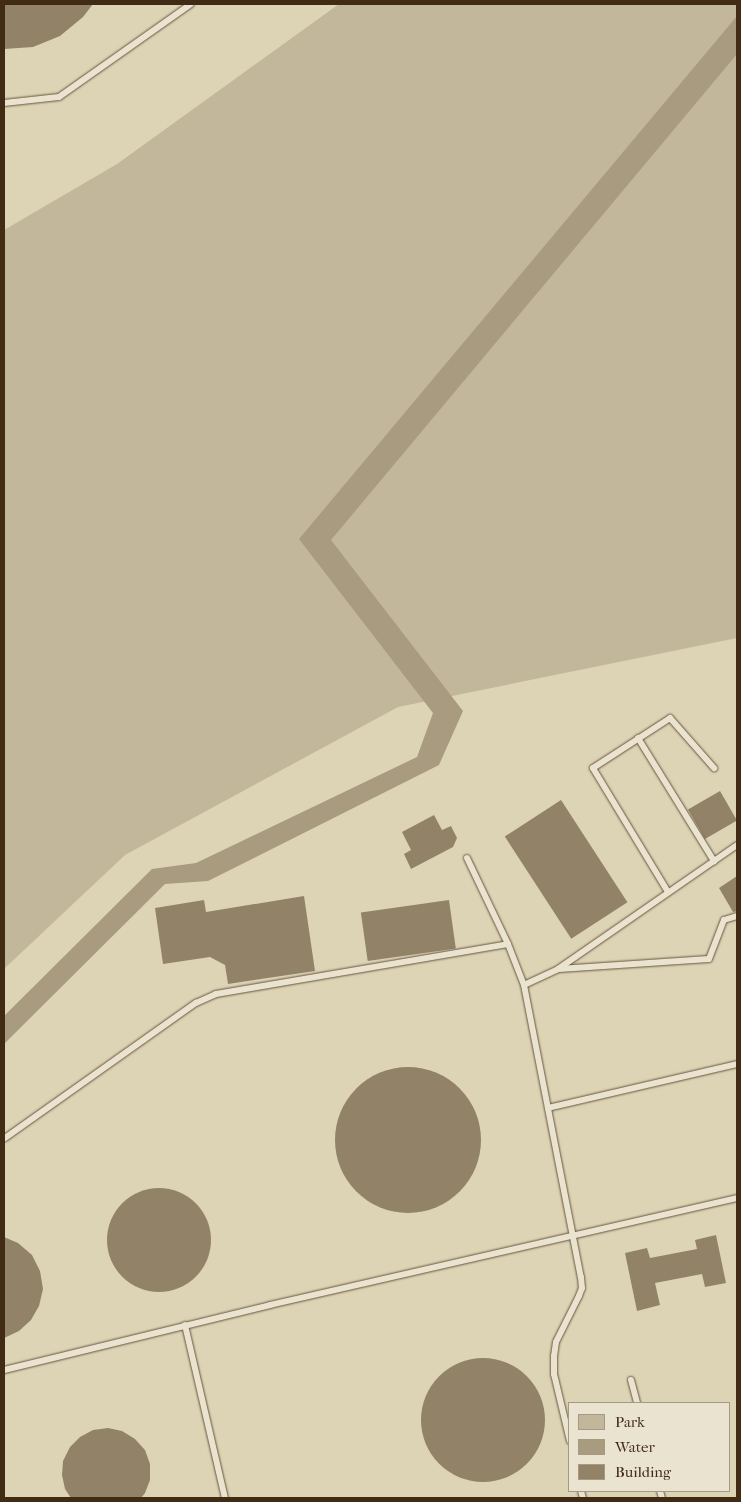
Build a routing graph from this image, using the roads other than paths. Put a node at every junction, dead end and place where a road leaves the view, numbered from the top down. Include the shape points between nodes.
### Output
1 (191, 4) edge
2 (4, 103) edge
3 (638, 738) junction
4 (714, 768) dead end
5 (737, 845) edge
6 (467, 858) dead end
7 (714, 861) junction
8 (668, 892) junction
9 (737, 916) edge
10 (508, 944) junction
11 (558, 969) junction
12 (524, 985) junction
13 (737, 1064) edge
14 (548, 1108) junction
15 (5, 1138) edge
16 (737, 1198) edge
17 (572, 1236) junction
18 (185, 1325) junction
19 (4, 1370) edge
20 (630, 1380) dead end
21 (637, 1402) edge
22 (568, 1433) edge
23 (224, 1498) edge

1 - 2 lane via 59,97
3 - 4 lane via 670,718
3 - 7 lane
3 - 8 lane via 593,768
5 - 7 lane
6 - 10 lane
7 - 8 lane
8 - 11 lane
9 - 11 lane via 724,920 709,959
10 - 12 lane
10 - 15 lane via 216,994 196,1003
11 - 12 lane
12 - 14 lane
13 - 14 lane
14 - 17 lane
16 - 17 lane
17 - 18 lane
17 - 22 lane via 582,1288 556,1342 554,1365
18 - 19 lane
18 - 23 lane
20 - 21 lane

